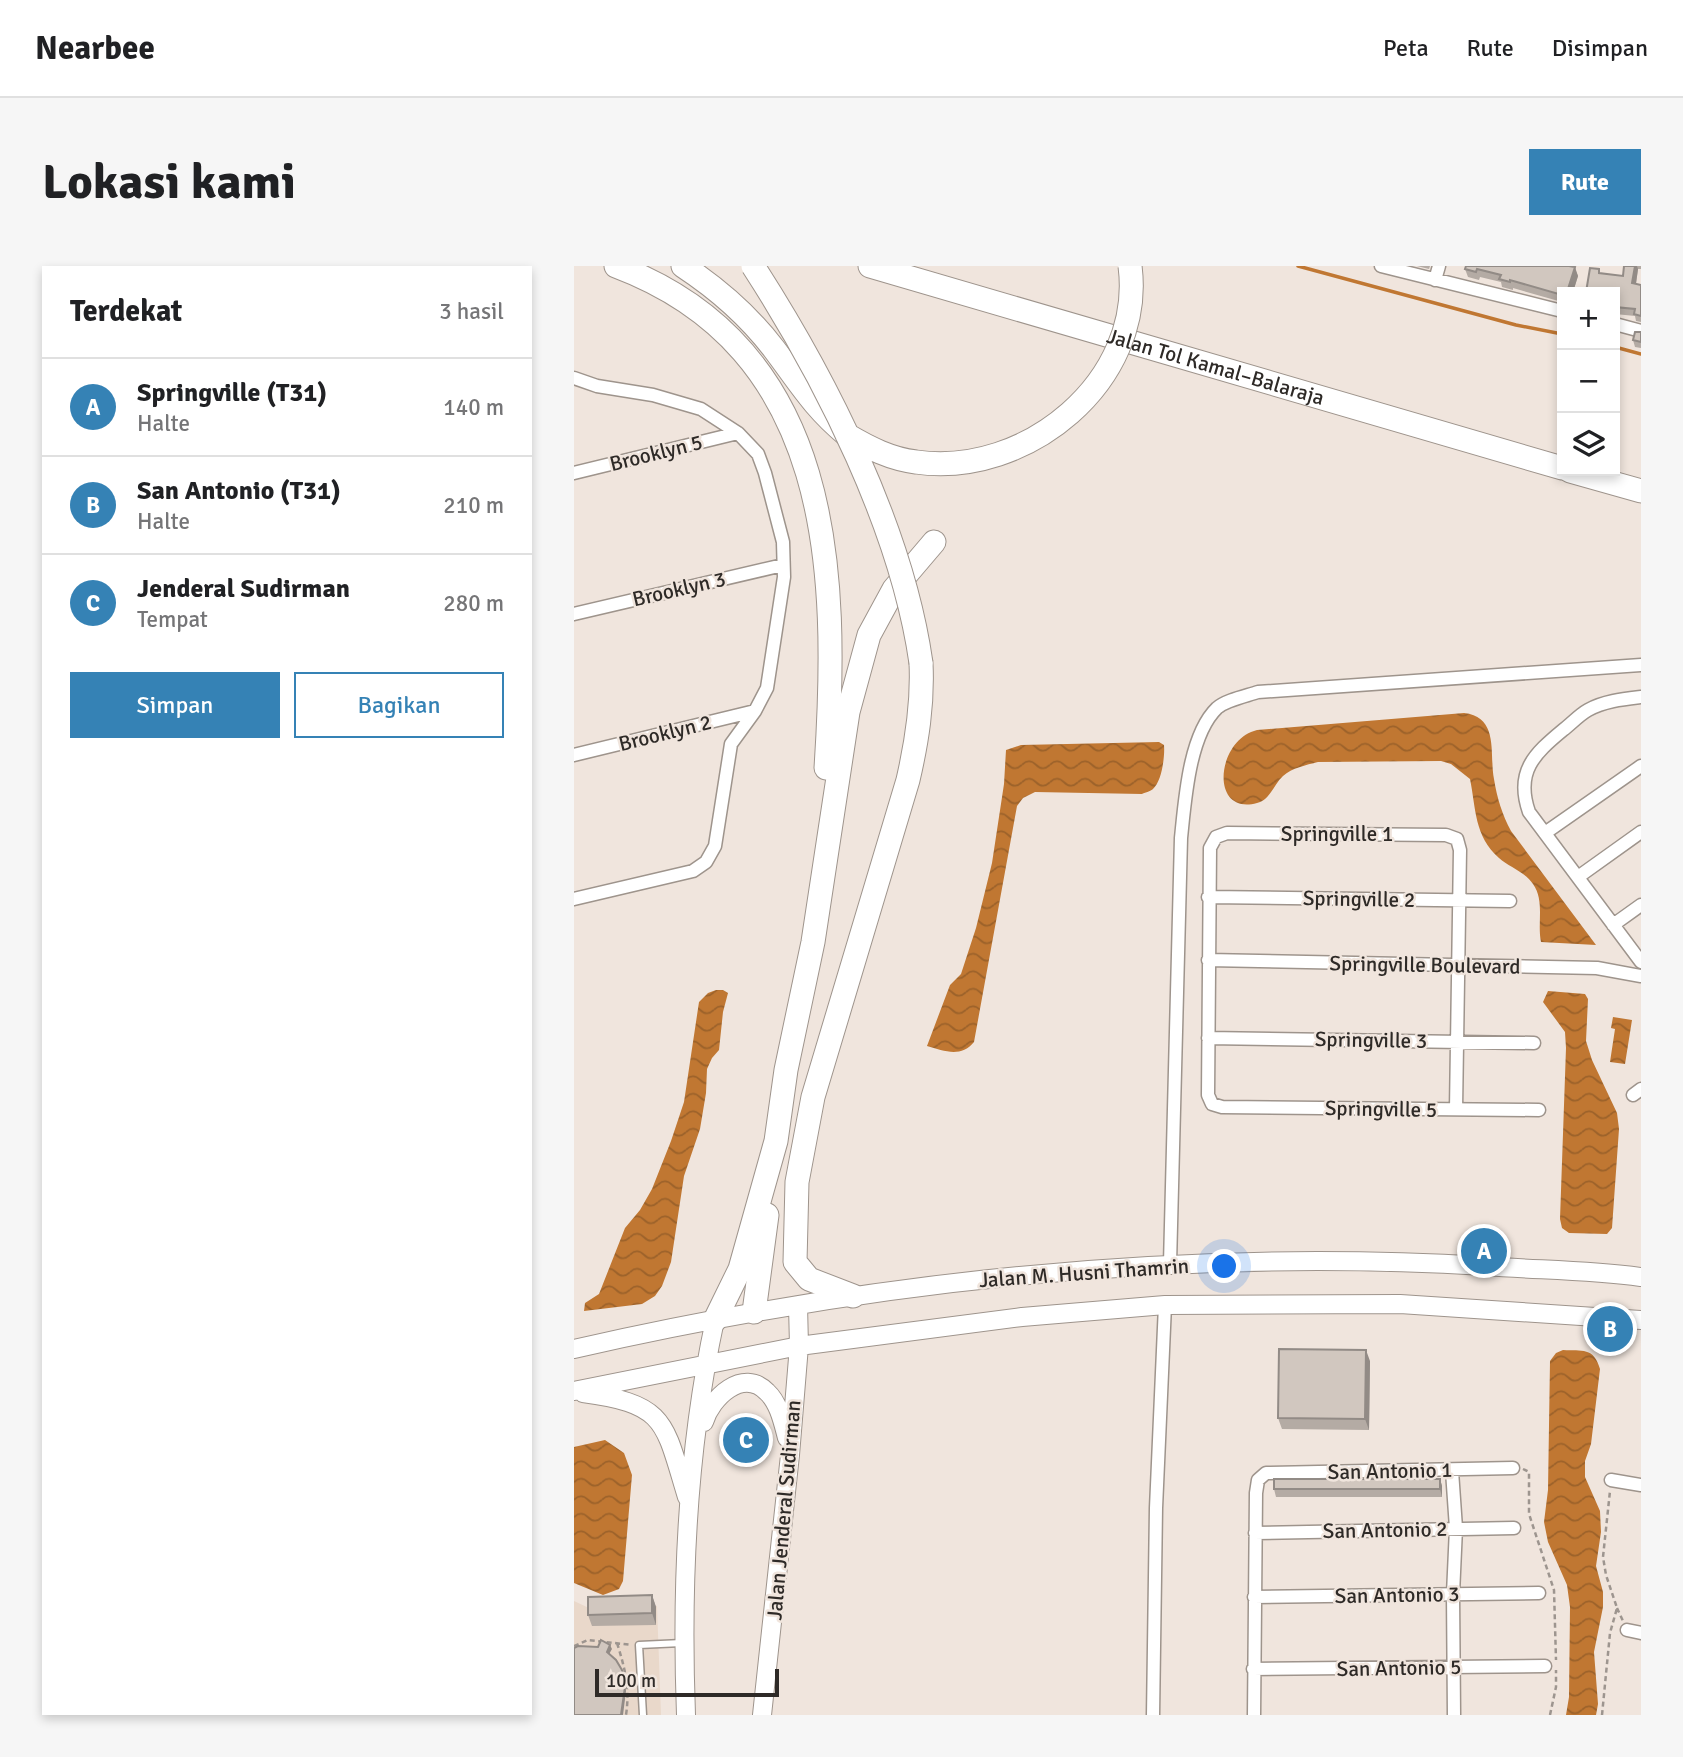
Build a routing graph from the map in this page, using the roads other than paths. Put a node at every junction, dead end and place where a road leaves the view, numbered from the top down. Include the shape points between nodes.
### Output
1 (616, 266) edge
2 (682, 266) edge
3 (753, 266) edge
4 (870, 266) edge
5 (1130, 266) edge
6 (1381, 266) edge
7 (1439, 266) edge
8 (1436, 280) junction
9 (1557, 310) edge
10 (1620, 325) edge
11 (1641, 331) edge
12 (574, 378) edge
13 (738, 433) junction
14 (1557, 467) edge
15 (574, 473) edge
16 (1588, 476) edge
17 (1641, 491) edge
18 (934, 542) dead end
19 (783, 565) junction
20 (574, 614) edge
21 (1641, 665) edge
22 (1641, 697) edge
23 (755, 711) junction
24 (574, 755) edge
25 (1641, 766) edge
26 (1641, 832) edge
27 (1545, 833) junction
28 (1578, 877) junction
29 (1208, 897) junction
30 (574, 899) edge
31 (1459, 900) junction
32 (1510, 901) dead end
33 (1641, 905) edge
34 (1613, 925) junction
35 (813, 942) junction
36 (1208, 960) junction
37 (1641, 962) edge
38 (1458, 965) junction
39 (1641, 976) edge
40 (1208, 1038) junction
41 (1457, 1042) junction
42 (1534, 1042) dead end
43 (1456, 1109) junction
44 (1539, 1110) dead end
45 (776, 1141) junction
46 (1170, 1264) junction
47 (1641, 1277) edge
48 (853, 1296) junction
49 (798, 1305) junction
50 (1165, 1305) junction
51 (754, 1312) junction
52 (715, 1320) junction
53 (1641, 1320) edge
54 (799, 1346) junction
55 (574, 1349) edge
56 (706, 1364) junction
57 (574, 1391) edge
58 (790, 1455) junction
59 (695, 1456) junction
60 (1514, 1468) dead end
61 (1452, 1471) junction
62 (1611, 1480) road end
63 (1641, 1485) edge
64 (690, 1507) junction
65 (1455, 1528) junction
66 (1514, 1528) dead end
67 (1255, 1533) junction
68 (1539, 1592) dead end
69 (1453, 1594) junction
70 (1254, 1597) junction
71 (1627, 1630) dead end
72 (1641, 1633) edge
73 (683, 1642) junction
74 (1545, 1666) dead end
75 (1455, 1667) junction
76 (1253, 1669) junction
77 (643, 1715) edge
78 (686, 1715) edge
79 (762, 1715) edge
80 (1153, 1715) edge
81 (1254, 1715) edge
82 (1454, 1715) edge

1 - 35 highway via 687,302 741,351 786,419 813,490 827,571 831,649
2 - 5 highway, bridge via 731,301 815,406 847,435 898,459 937,464 1007,452 1070,413 1104,375 1116,352 1131,300
3 - 48 highway, bridge via 855,452 897,562 916,626 921,663 918,736 908,780 813,1097 798,1172 795,1262 809,1279
4 - 14 highway, Jalan Tol Kamal–Balaraja
6 - 8 street
7 - 8 street
8 - 9 street
10 - 11 street
12 - 13 street via 701,410
13 - 15 street, Brooklyn 5
13 - 19 street via 758,454 765,473 783,542
16 - 17 highway
18 - 35 highway via 894,589 869,635 848,712
19 - 20 street, Brooklyn 3
19 - 23 street via 767,688
21 - 46 street via 1258,692 1218,706 1200,733 1181,838
22 - 27 street via 1588,710 1538,751 1524,780 1523,796
23 - 24 street, Brooklyn 2
23 - 30 street via 731,744 715,846 706,862 693,872
25 - 27 street
26 - 28 street
27 - 28 street
28 - 34 street
29 - 31 street, Springville 2
29 - 31 street, Springville 1 via 1210,848 1216,837 1227,833 1446,835 1457,839 1460,850
29 - 36 street
31 - 32 street, Springville 2
31 - 38 street
33 - 34 street
34 - 37 street
35 - 45 highway
36 - 38 street, Springville Boulevard
36 - 40 street
38 - 39 street, Springville Boulevard via 1597,968
38 - 41 street
40 - 41 street, Springville 3
40 - 43 street, Springville 5 via 1208,1095 1212,1104 1222,1107
41 - 42 street, Springville 3
41 - 43 street
43 - 44 street, Springville 5
45 - 51 highway
45 - 52 highway via 740,1269
46 - 47 main road, Jalan M. Husni Thamrin via 1395,1261
46 - 48 main road, Jalan M. Husni Thamrin
48 - 49 main road, Jalan M. Husni Thamrin
49 - 51 main road, Jalan M. Husni Thamrin
49 - 54 main road, Jalan Jenderal Sudirman
50 - 53 main road, Jalan M. Husni Thamrin via 1400,1304
50 - 54 main road, Jalan M. Husni Thamrin via 1010,1318
50 - 80 street
51 - 52 main road, Jalan M. Husni Thamrin
52 - 55 main road, Jalan M. Husni Thamrin
52 - 56 main road
54 - 56 main road, Jalan M. Husni Thamrin
54 - 58 main road, Jalan Jenderal Sudirman
56 - 57 main road, Jalan M. Husni Thamrin
56 - 59 main road
57 - 64 main road via 623,1400 651,1413 668,1438
58 - 59 main road via 774,1401 762,1387 746,1382 712,1404
58 - 79 main road, Jalan Jenderal Sudirman
59 - 64 main road
60 - 61 street, San Antonio 1
61 - 65 street
61 - 67 street, San Antonio 1 via 1266,1474 1258,1480
62 - 63 street
64 - 73 main road
65 - 66 street, San Antonio 2
65 - 67 street, San Antonio 2
65 - 69 street
67 - 70 street
68 - 69 street, San Antonio 3
69 - 70 street, San Antonio 3
69 - 75 street
70 - 76 street
71 - 72 street
73 - 77 lane via 639,1645
73 - 78 main road
74 - 75 street, San Antonio 5
75 - 76 street, San Antonio 5
75 - 82 street
76 - 81 street

